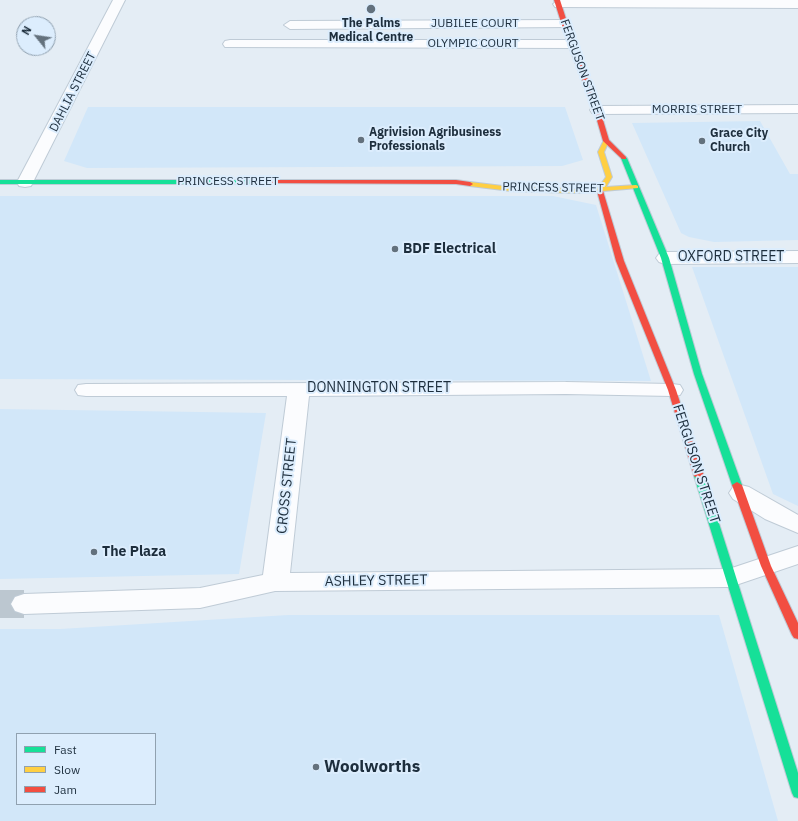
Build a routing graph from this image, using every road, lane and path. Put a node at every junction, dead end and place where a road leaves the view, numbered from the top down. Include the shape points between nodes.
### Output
1 (119, 0) edge
2 (558, 2) edge
3 (798, 4) edge
4 (565, 24) junction
5 (290, 25) dead end
6 (230, 44) dead end
7 (571, 44) junction
8 (798, 109) edge
9 (597, 110) junction
10 (606, 141) junction
11 (594, 177) dead end
12 (609, 177) junction
13 (494, 178) dead end
14 (0, 182) edge
15 (25, 182) junction
16 (456, 182) junction
17 (636, 187) junction
18 (600, 191) junction
19 (798, 257) edge
20 (665, 258) junction
21 (299, 389) junction
22 (86, 390) dead end
23 (672, 390) junction
24 (741, 493) junction
25 (798, 524) edge
26 (798, 555) edge
27 (766, 566) junction
28 (730, 578) junction
29 (275, 582) junction
30 (24, 604) tunnel mouth
31 (798, 635) edge
32 (798, 793) edge

1 - 15 street, DAHLIA STREET
2 - 3 street
2 - 4 main road, FERGUSON STREET
4 - 5 street, JUBILEE COURT
4 - 7 main road, FERGUSON STREET
6 - 7 street, OLYMPIC COURT
7 - 9 main road, FERGUSON STREET
8 - 9 street, MORRIS STREET
9 - 10 main road, FERGUSON STREET
10 - 12 main road, FERGUSON STREET via 601,152
10 - 17 main road via 623,157
11 - 12 main road, PRINCESS STREET
12 - 17 main road, PRINCESS STREET
12 - 18 main road
13 - 16 main road, PRINCESS STREET
14 - 15 main road, PRINCESS STREET
15 - 16 main road, PRINCESS STREET
16 - 18 main road, PRINCESS STREET via 511,189
17 - 18 main road, PRINCESS STREET
17 - 20 main road
18 - 23 main road, FERGUSON STREET via 620,261
19 - 20 street, OXFORD STREET
20 - 24 main road via 698,374
21 - 22 street, DONNINGTON STREET
21 - 23 street, DONNINGTON STREET
21 - 29 street, CROSS STREET
23 - 28 main road, FERGUSON STREET
24 - 25 street
24 - 27 main road
26 - 27 street, ASHLEY STREET
27 - 28 street, ASHLEY STREET
27 - 31 main road
28 - 29 street, ASHLEY STREET
28 - 32 main road, FERGUSON STREET
29 - 30 street, ASHLEY STREET via 200,598

